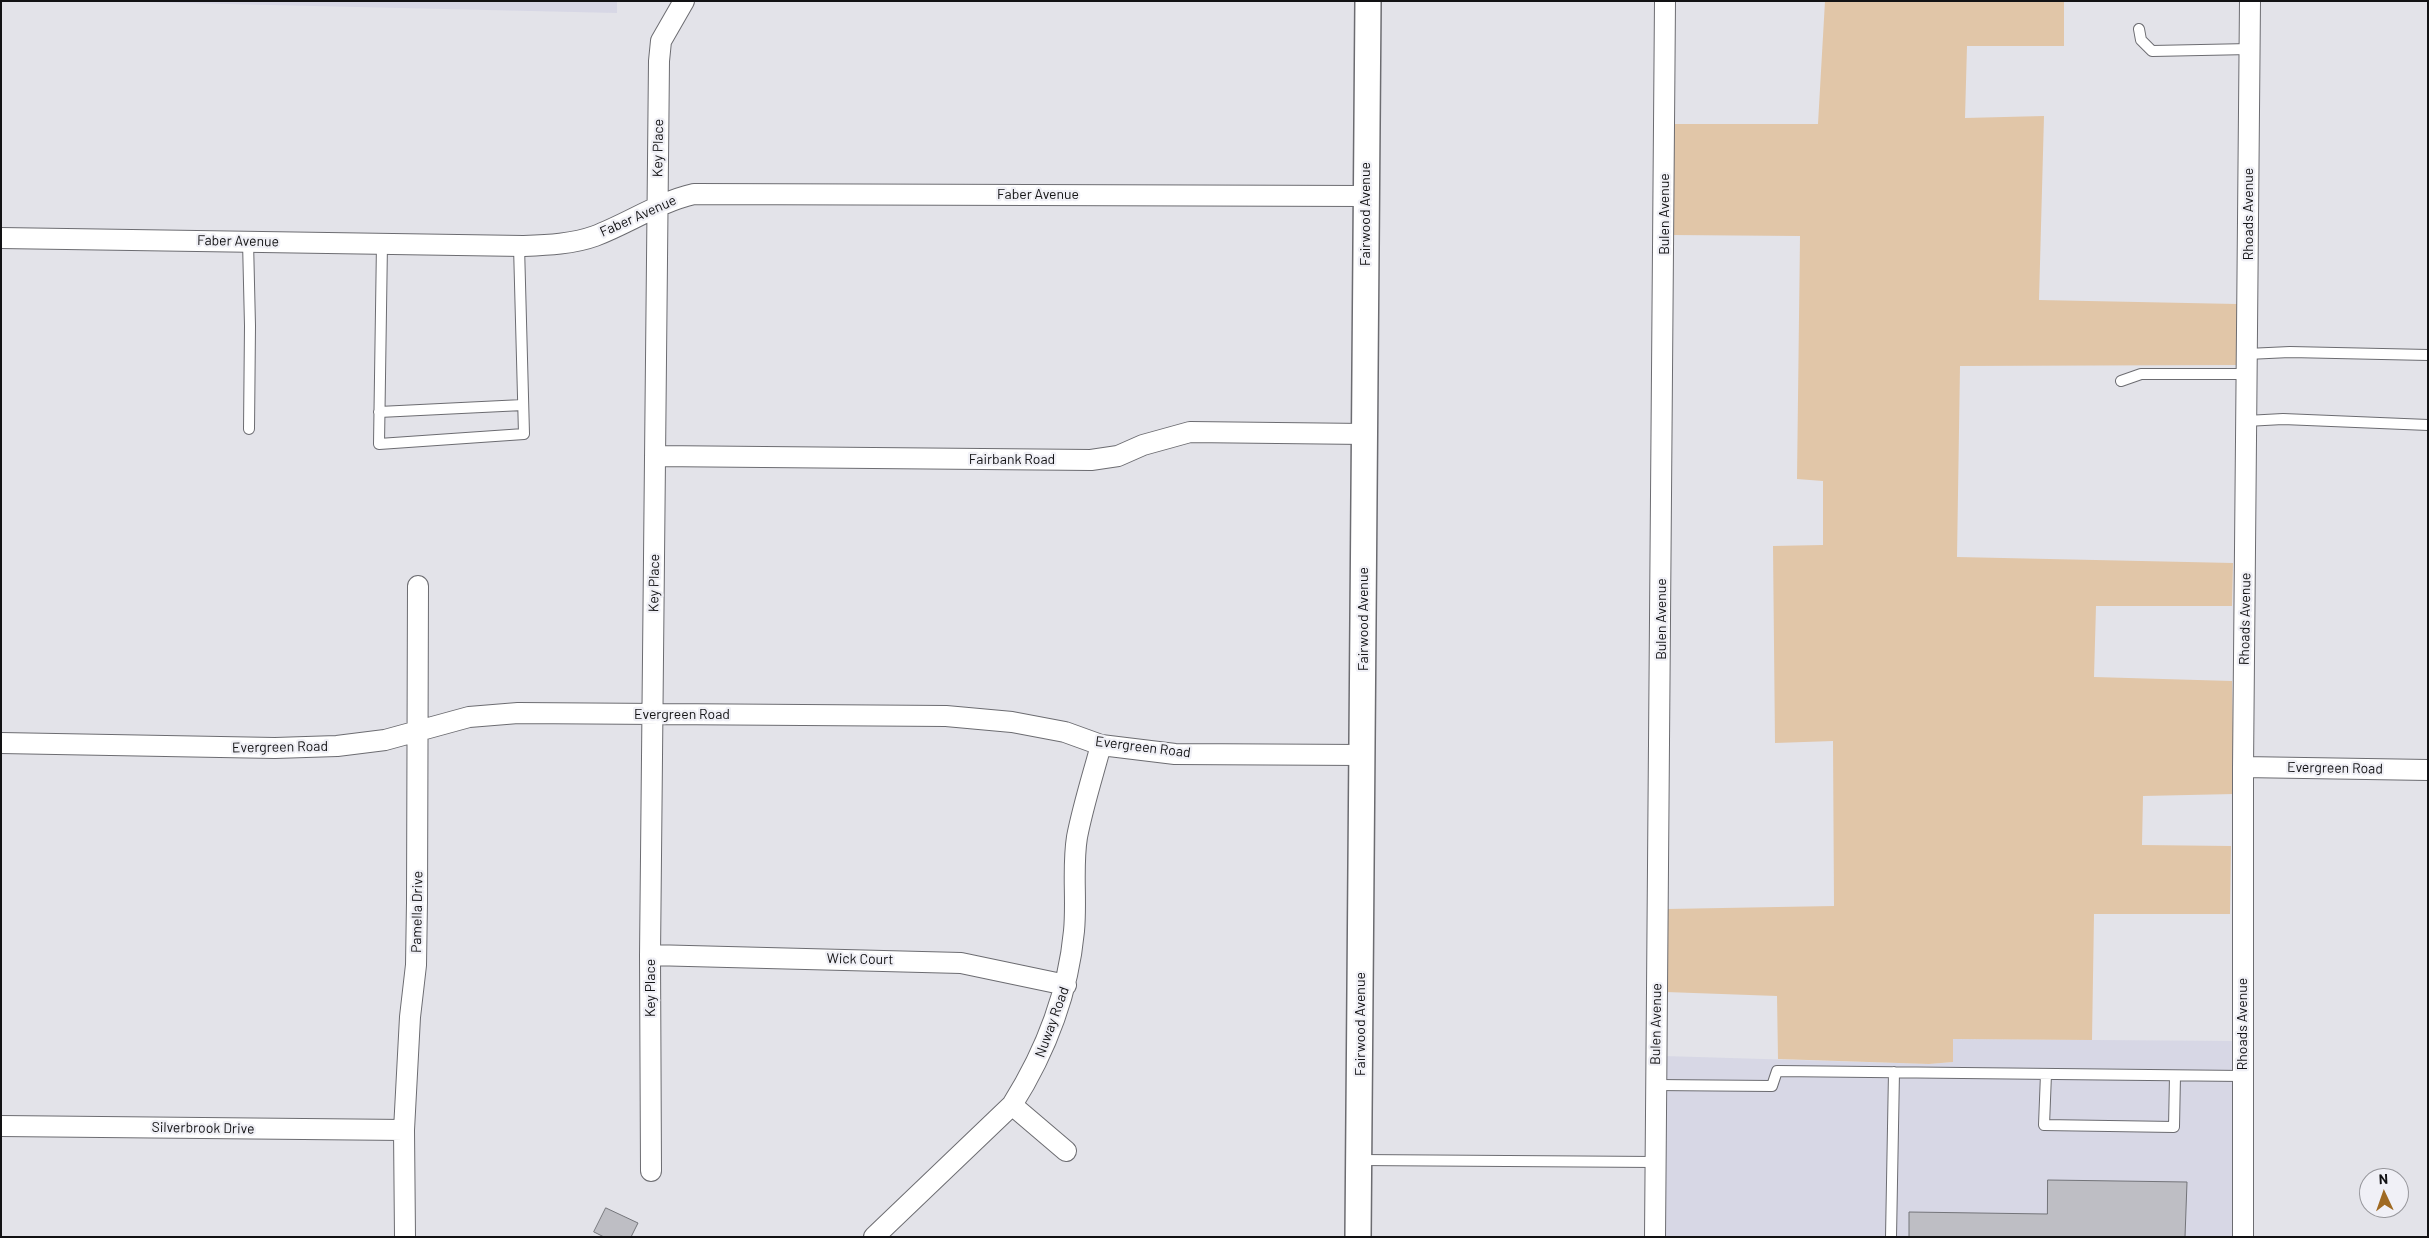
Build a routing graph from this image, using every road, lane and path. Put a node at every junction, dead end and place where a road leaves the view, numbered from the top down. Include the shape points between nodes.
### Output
1 (684, 1) edge
2 (1368, 1) edge
3 (1665, 1) edge
4 (2250, 1) edge
5 (2140, 29) dead end
6 (2250, 49) junction
7 (1365, 196) junction
8 (658, 206) junction
9 (1, 238) edge
10 (248, 241) junction
11 (382, 243) junction
12 (519, 246) junction
13 (2428, 355) edge
14 (2247, 364) junction
15 (2121, 381) dead end
16 (523, 405) junction
17 (379, 412) junction
18 (2246, 421) junction
19 (2428, 425) edge
20 (249, 429) dead end
21 (1365, 434) junction
22 (655, 456) junction
23 (418, 586) dead end
24 (653, 714) junction
25 (418, 730) junction
26 (1, 743) edge
27 (1101, 745) junction
28 (1362, 755) junction
29 (2243, 767) junction
30 (2428, 770) edge
31 (650, 955) junction
32 (1066, 985) junction
33 (1894, 1072) junction
34 (2046, 1074) junction
35 (2175, 1076) junction
36 (2242, 1076) junction
37 (1656, 1086) junction
38 (1012, 1105) junction
39 (1, 1126) edge
40 (404, 1130) junction
41 (1066, 1151) dead end
42 (1359, 1160) junction
43 (1656, 1162) junction
44 (651, 1171) dead end
45 (404, 1237) edge
46 (874, 1237) edge
47 (1358, 1237) edge
48 (1655, 1237) edge
49 (1891, 1237) edge
50 (2242, 1237) edge

1 - 8 street, Key Place via 661,41
2 - 7 street, Fairwood Avenue
3 - 37 street, Bulen Avenue
4 - 6 street, Rhoads Avenue
5 - 6 lane via 2141,40 2152,50
6 - 14 street, Rhoads Avenue
7 - 8 street, Faber Avenue via 733,193 694,194
7 - 21 street, Fairwood Avenue
8 - 12 street, Faber Avenue via 593,236 557,244
8 - 22 street, Key Place
9 - 10 street, Faber Avenue
10 - 11 street, Faber Avenue
10 - 20 lane
11 - 12 street, Faber Avenue
11 - 17 lane
12 - 16 lane
13 - 14 lane via 2290,352
14 - 15 lane via 2141,374
14 - 18 street, Rhoads Avenue
16 - 17 lane
16 - 17 lane via 524,434 379,444
18 - 19 lane via 2283,419
18 - 29 street, Rhoads Avenue
21 - 22 street, Fairbank Road via 1190,432 1143,445 1118,456 1091,460
21 - 28 street, Fairwood Avenue
22 - 24 street, Key Place
23 - 25 street, Pamella Drive
24 - 25 street, Evergreen Road via 518,713 469,718
24 - 27 street, Evergreen Road via 946,716 1012,722 1065,732
24 - 31 street, Key Place
25 - 26 street, Evergreen Road via 385,740 318,747
25 - 40 street, Pamella Drive via 416,965
27 - 28 street, Evergreen Road via 1175,754
27 - 32 street, Nuway Road via 1077,837 1074,930
28 - 42 street, Fairwood Avenue
29 - 30 street, Evergreen Road
29 - 36 street, Rhoads Avenue
31 - 32 street, Wick Court via 961,963
31 - 44 street, Key Place
32 - 38 street, Nuway Road via 1047,1041
33 - 34 lane
33 - 37 lane via 1776,1071 1772,1086
33 - 49 lane
34 - 35 lane
34 - 35 lane via 2044,1126 2174,1127
35 - 36 lane
36 - 50 street, Rhoads Avenue
37 - 43 street, Bulen Avenue
38 - 41 street
38 - 46 street, Nuway Road
39 - 40 street, Silverbrook Drive
40 - 45 street, Pamella Drive
42 - 43 lane
42 - 47 street, Fairwood Avenue
43 - 48 street, Bulen Avenue

